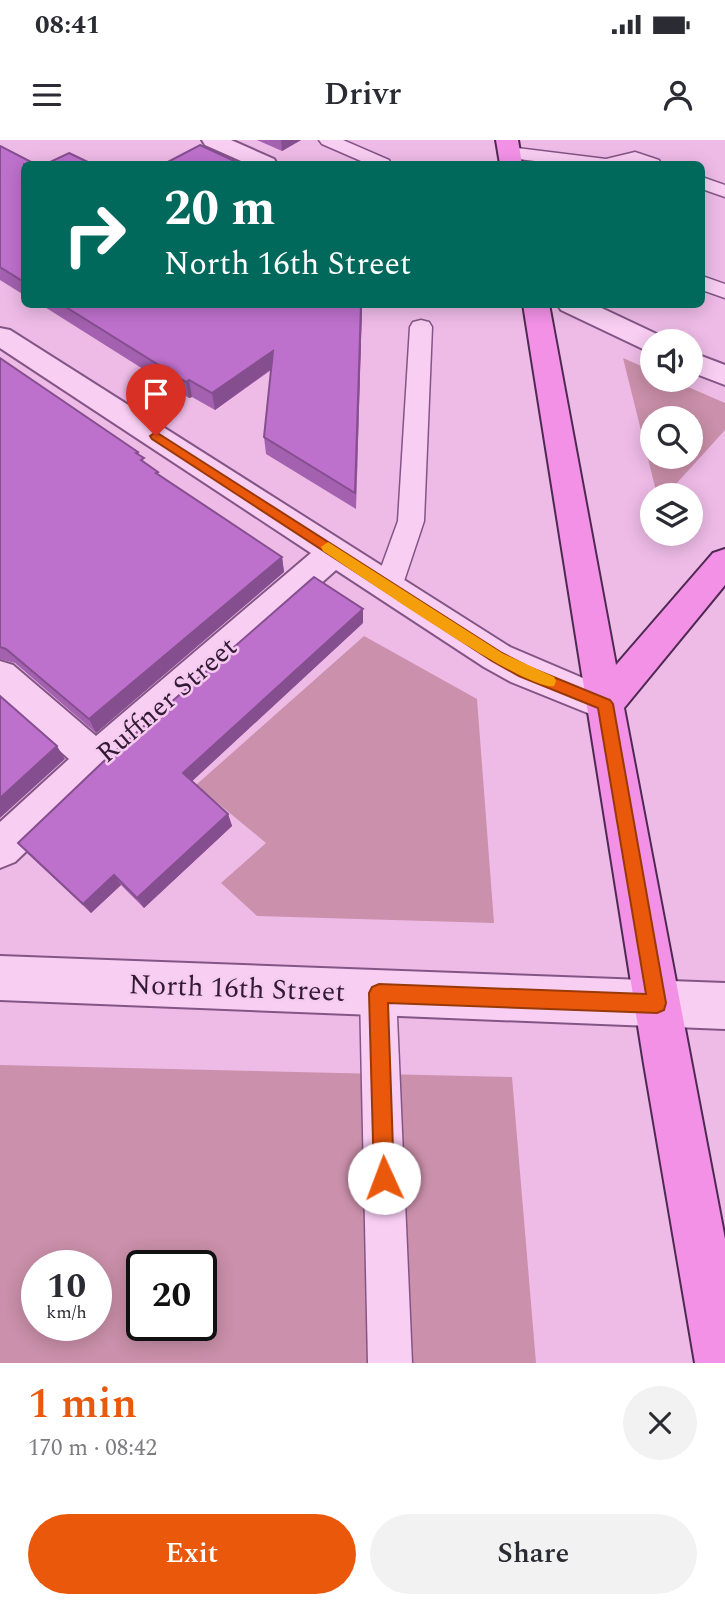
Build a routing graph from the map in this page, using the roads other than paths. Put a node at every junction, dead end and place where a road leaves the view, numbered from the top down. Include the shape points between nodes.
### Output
1 (213, 140) edge
2 (328, 140) edge
3 (509, 152) edge
4 (646, 156) edge
5 (259, 161) edge
6 (376, 161) edge
7 (582, 161) edge
8 (621, 161) edge
9 (705, 184) edge
10 (725, 191) edge
11 (705, 283) edge
12 (725, 292) edge
13 (537, 308) edge
14 (579, 308) edge
15 (421, 327) dead end
16 (0, 335) edge
17 (640, 337) edge
18 (703, 366) edge
19 (725, 376) edge
20 (334, 552) junction
21 (725, 562) edge
22 (388, 587) junction
23 (0, 676) edge
24 (605, 704) junction
25 (96, 759) junction
26 (0, 849) edge
27 (0, 978) edge
28 (379, 993) junction
29 (657, 1003) junction
30 (725, 1006) edge
31 (390, 1363) edge
32 (722, 1363) edge

1 - 5 street
2 - 6 lane
3 - 7 lane
4 - 8 lane
9 - 10 lane
11 - 12 lane
13 - 24 main road
14 - 17 street
15 - 22 lane via 411,521
16 - 20 street
18 - 19 street
20 - 22 street
20 - 25 street, Ruffner Street
21 - 24 main road
22 - 24 street via 506,662
23 - 25 street
24 - 29 main road
25 - 26 street, Ruffner Street
27 - 28 street, North 16th Street
28 - 29 street, North 16th Street
28 - 31 lane
29 - 30 street, North 16th Street
29 - 32 main road

